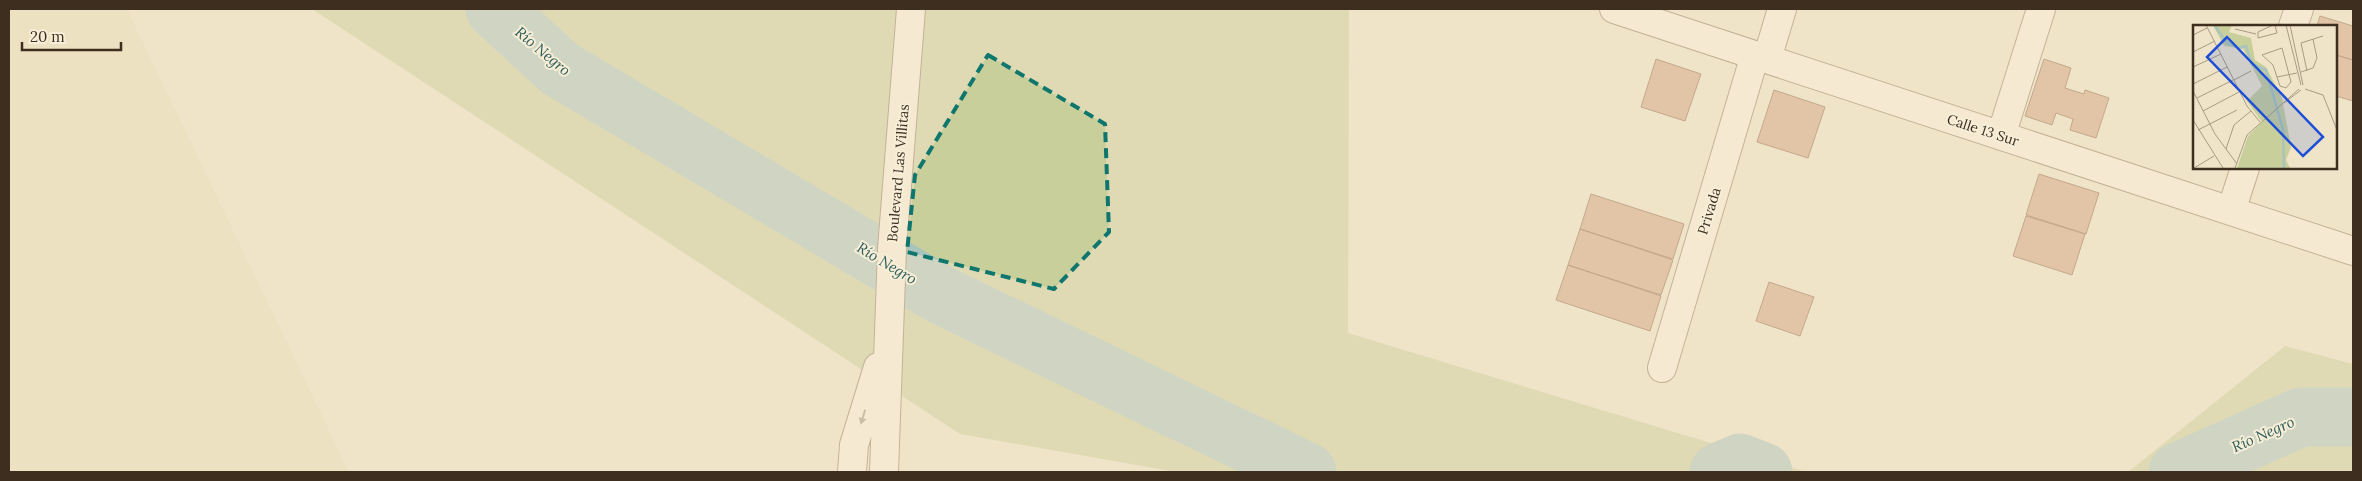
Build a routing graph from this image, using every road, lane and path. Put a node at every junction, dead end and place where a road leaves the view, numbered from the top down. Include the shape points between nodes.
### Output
1 (911, 9) edge
2 (1614, 9) edge
3 (1782, 9) edge
4 (2041, 9) edge
5 (2299, 9) edge
6 (2293, 25) edge
7 (1761, 57) junction
8 (2001, 136) junction
9 (2245, 169) edge
10 (2231, 211) junction
11 (2353, 251) edge
12 (888, 337) junction
13 (1662, 368) dead end
14 (852, 472) edge
15 (884, 472) edge

1 - 12 street, Boulevard Las Villitas
2 - 7 street, Calle 13 Sur
3 - 7 street, Privada
4 - 8 street
5 - 6 street
7 - 8 street, Calle 13 Sur
7 - 13 street, Privada
8 - 10 street, Calle 13 Sur
9 - 10 street
10 - 11 street, Calle 13 Sur
12 -> 14 street, Boulevard Las Villitas via 854,445
12 - 15 street, Boulevard Las Villitas

